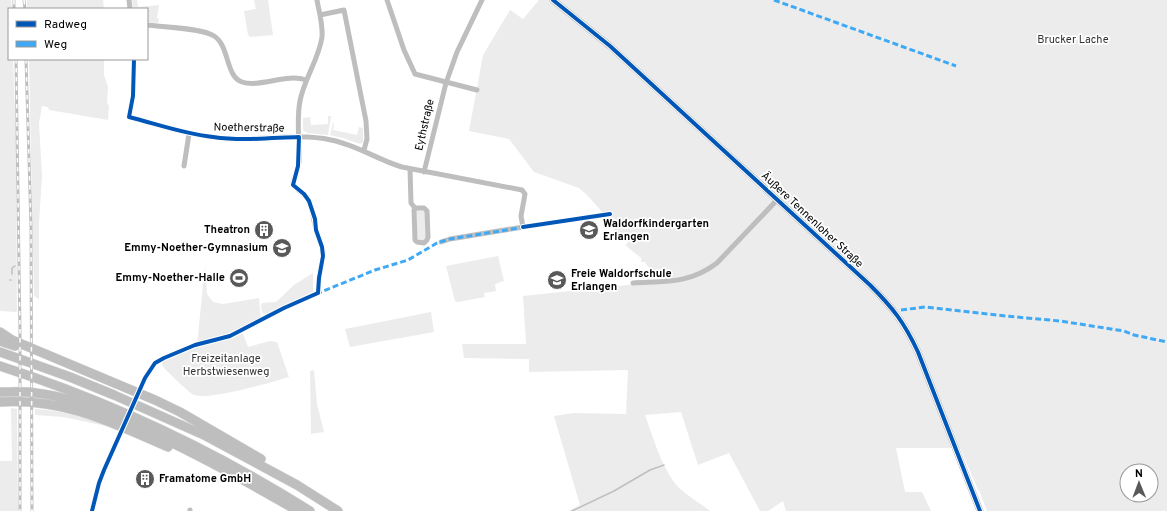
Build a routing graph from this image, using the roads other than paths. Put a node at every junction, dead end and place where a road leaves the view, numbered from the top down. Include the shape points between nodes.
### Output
1 (317, 0) edge
2 (387, 0) edge
3 (482, 0) edge
4 (553, 0) edge
5 (320, 15) junction
6 (148, 25) edge
7 (134, 60) edge
8 (306, 80) junction
9 (446, 82) junction
10 (478, 90) dead end
11 (189, 134) junction
12 (299, 137) junction
13 (364, 150) junction
14 (184, 166) dead end
15 (410, 169) junction
16 (424, 172) junction
17 (777, 200) junction
18 (415, 208) junction
19 (441, 242) dead end
20 (319, 278) dead end
21 (633, 283) dead end
22 (0, 332) edge
23 (0, 341) edge
24 (0, 352) edge
25 (58, 360) junction
26 (0, 366) edge
27 (0, 392) edge
28 (0, 402) edge
29 (241, 478) junction
30 (297, 485) junction
31 (298, 511) edge
32 (310, 511) edge
33 (338, 511) edge
34 (980, 511) edge

1 - 5 street
2 - 9 street via 415,74
3 - 9 street, Eythstraße
4 - 17 street, Äußere Tennenloher Straße via 610,46
5 - 8 street via 320,44
5 - 13 street via 344,10 366,121 367,139
6 - 8 street via 205,32 215,36 225,49 232,73 241,81 297,78
7 - 11 street, Noetherstraße via 133,96 129,116
8 - 12 street via 299,106
9 - 10 street
9 - 16 street, Eythstraße
11 - 12 street, Noetherstraße via 230,139
11 - 14 street
12 - 13 street, Noetherstraße via 331,140
12 - 20 street via 299,163 293,185 309,201 322,247
13 - 15 street, Noetherstraße
15 - 16 street, Noetherstraße
15 - 18 street via 411,203
16 - 19 street, Noetherstraße via 522,190 525,194 521,216 523,228
17 - 21 street via 709,269 683,280
17 - 34 street, Äußere Tennenloher Straße via 870,285 901,320 920,357
18 - 18 street via 415,240 424,242 427,240 427,211 424,208
22 - 25 highway
23 - 25 highway
24 - 30 highway via 70,377 180,424
25 - 30 highway via 180,412 282,472
26 - 32 highway via 92,398 164,430 257,478
27 - 29 highway via 36,393 86,405 147,430
28 - 29 highway via 46,404 90,414
29 - 31 highway
30 - 33 highway

